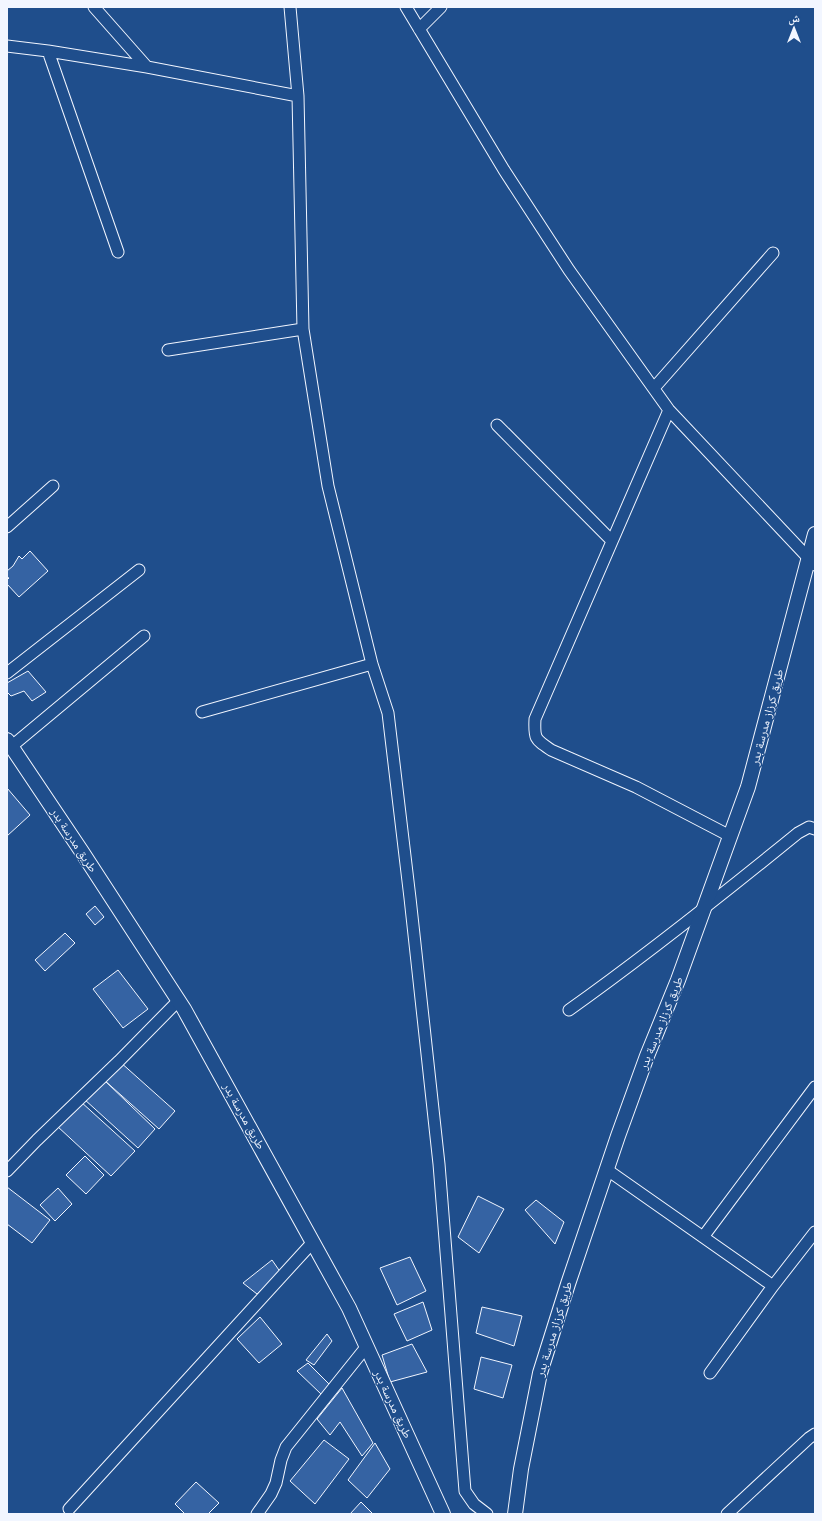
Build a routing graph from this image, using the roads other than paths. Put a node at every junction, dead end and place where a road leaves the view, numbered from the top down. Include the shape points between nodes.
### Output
1 (94, 7) edge
2 (290, 7) edge
3 (406, 7) edge
4 (441, 7) edge
5 (419, 29) junction
6 (7, 46) edge
7 (48, 51) junction
8 (147, 67) junction
9 (298, 96) junction
10 (118, 252) dead end
11 (773, 253) dead end
12 (303, 329) junction
13 (168, 350) dead end
14 (654, 388) junction
15 (669, 410) junction
16 (497, 425) dead end
17 (54, 486) dead end
18 (7, 527) edge
19 (815, 534) edge
20 (612, 541) junction
21 (812, 562) edge
22 (140, 570) dead end
23 (144, 636) dead end
24 (372, 664) junction
25 (7, 673) edge
26 (202, 712) dead end
27 (9, 743) edge
28 (815, 829) edge
29 (730, 836) junction
30 (704, 910) junction
31 (179, 1000) junction
32 (569, 1010) dead end
33 (815, 1087) edge
34 (606, 1169) junction
35 (7, 1172) edge
36 (815, 1232) edge
37 (703, 1237) junction
38 (313, 1242) junction
39 (774, 1286) junction
40 (367, 1346) junction
41 (710, 1373) dead end
42 (815, 1434) edge
43 (70, 1509) dead end
44 (257, 1514) edge
45 (444, 1514) edge
46 (487, 1514) edge
47 (515, 1514) edge
48 (727, 1514) edge

1 - 8 street
2 - 9 street
3 - 5 street
4 - 5 street
5 - 14 street via 504,170 569,270
6 - 7 street
7 - 8 street
7 - 10 street
8 - 9 street
9 - 12 street
11 - 14 street
12 - 13 street
12 - 24 street via 328,486
14 - 15 street
15 - 20 street
15 - 21 street
16 - 20 street
17 - 18 street
19 - 21 street, طريق كرزاز مدرسة بدر
20 - 29 street via 535,720 534,734 551,750 636,787
21 - 29 street, طريق كرزاز مدرسة بدر via 748,787
22 - 25 street
23 - 27 street
24 - 26 street
24 - 46 street via 388,713 411,906 439,1164 465,1491 474,1504
27 - 31 street, طريق مدرسة بدر
28 - 30 street via 809,828 798,833
29 - 30 street, طريق كرزاز مدرسة بدر
30 - 32 street
30 - 34 street, طريق كرزاز مدرسة بدر
31 - 35 street
31 - 38 street, طريق مدرسة بدر
33 - 37 street
34 - 37 street
34 - 47 street, طريق كرزاز مدرسة بدر via 540,1373
36 - 39 street
37 - 39 street
38 - 40 street, طريق مدرسة بدر
38 - 43 street
39 - 41 street
40 - 44 street via 286,1447 276,1483
40 - 45 street, طريق مدرسة بدر
42 - 48 street

